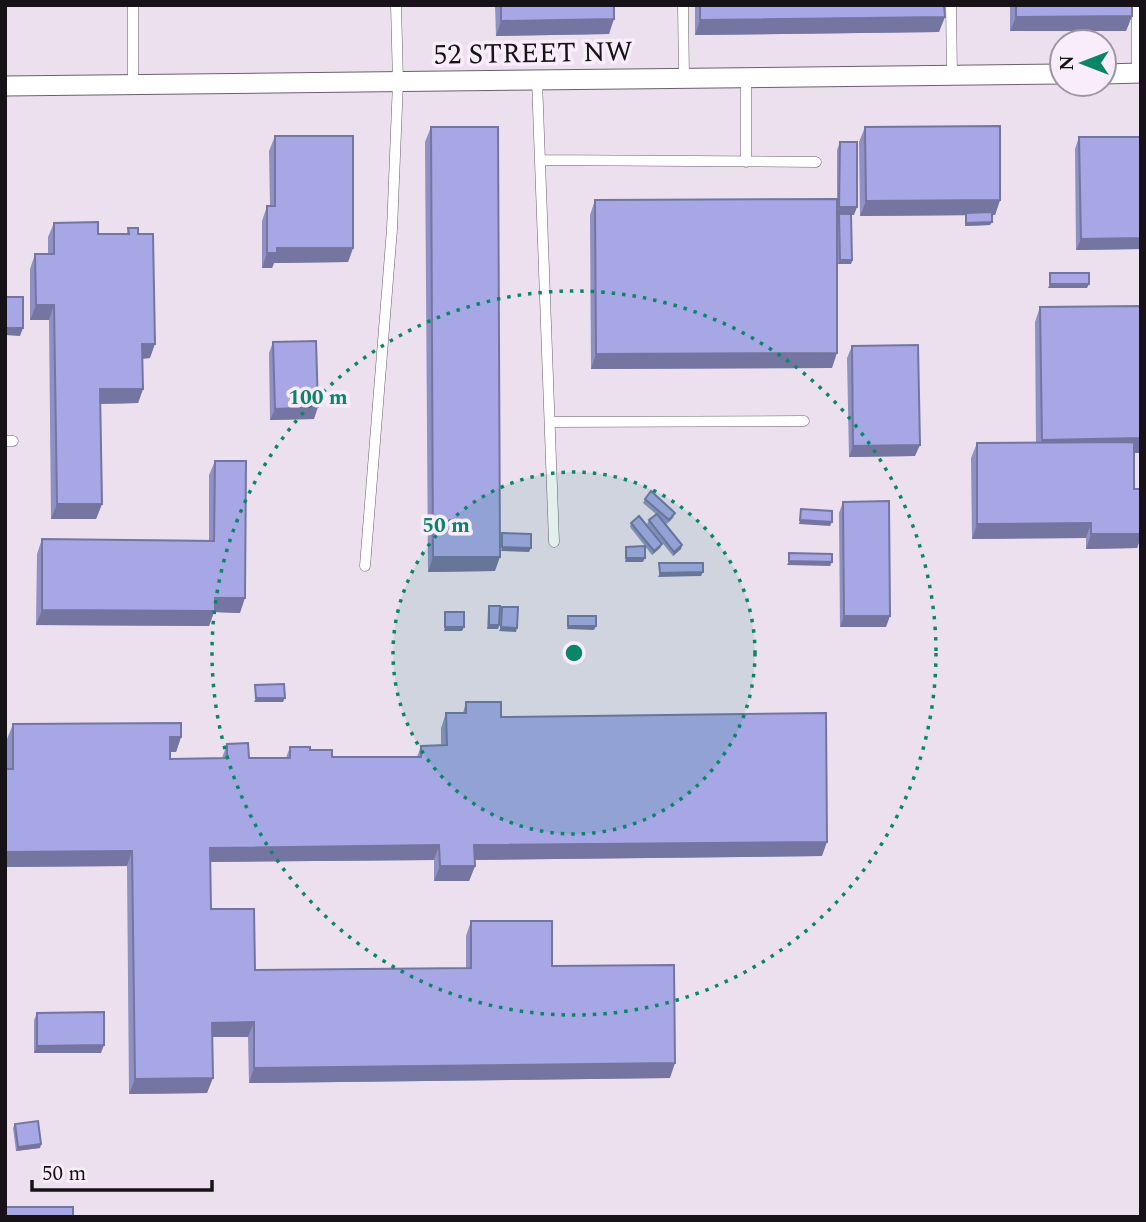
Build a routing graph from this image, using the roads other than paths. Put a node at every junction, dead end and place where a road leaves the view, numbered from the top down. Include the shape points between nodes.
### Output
1 (133, 5) edge
2 (397, 5) edge
3 (683, 5) edge
4 (951, 5) edge
5 (1137, 5) edge
6 (1139, 73) edge
7 (1048, 74) edge
8 (1118, 74) edge
9 (952, 76) junction
10 (746, 77) junction
11 (684, 79) junction
12 (537, 80) junction
13 (398, 82) junction
14 (133, 85) junction
15 (5, 86) edge
16 (540, 160) junction
17 (746, 162) junction
18 (816, 162) dead end
19 (804, 421) dead end
20 (550, 422) junction
21 (554, 542) dead end
22 (365, 566) dead end

1 - 14 lane
2 - 13 lane
3 - 11 lane
4 - 9 lane
5 - 6 lane
6 - 8 street
7 - 9 street, 52 STREET NW
9 - 10 street, 52 STREET NW
10 - 11 street, 52 STREET NW
10 - 17 lane
11 - 12 street, 52 STREET NW
12 - 13 street, 52 STREET NW
12 - 16 lane
13 - 14 street, 52 STREET NW
13 - 22 lane
14 - 15 street, 52 STREET NW
16 - 17 lane
16 - 20 lane
17 - 18 lane
19 - 20 lane
20 - 21 lane

